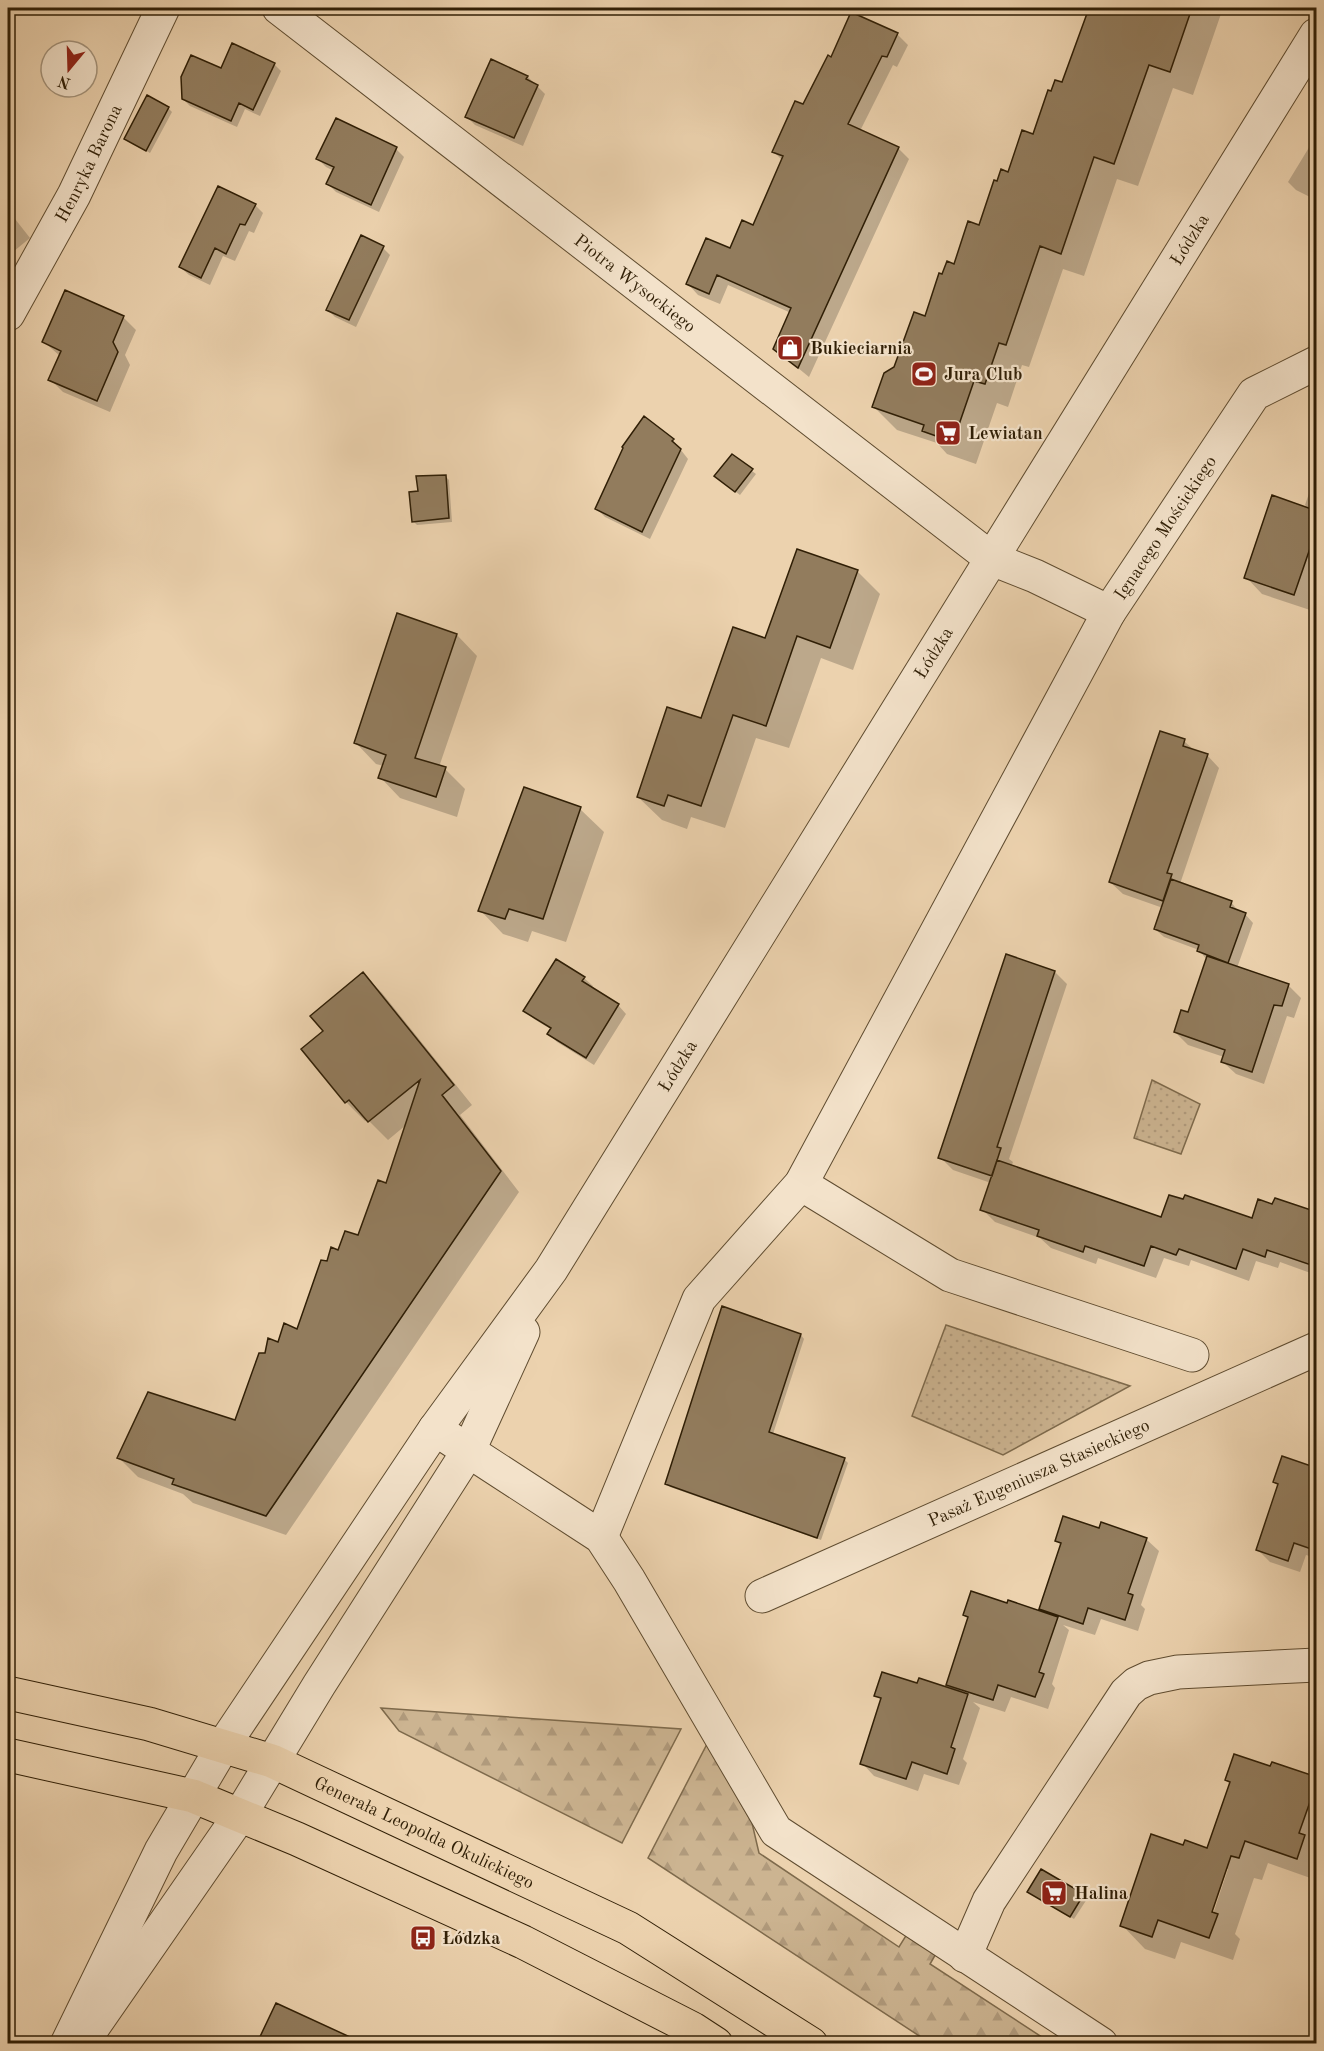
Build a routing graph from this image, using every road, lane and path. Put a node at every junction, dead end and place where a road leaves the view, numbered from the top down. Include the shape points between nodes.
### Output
1 (163, 8) edge
2 (279, 8) edge
3 (1317, 35) edge
4 (8, 314) edge
5 (1317, 363) edge
6 (992, 559) junction
7 (1109, 612) junction
8 (801, 1184) junction
9 (551, 1270) junction
10 (1317, 1349) edge
11 (1192, 1355) dead end
12 (435, 1429) junction
13 (469, 1450) junction
14 (600, 1537) junction
15 (762, 1596) dead end
16 (1317, 1665) edge
17 (8, 1694) edge
18 (223, 1746) junction
19 (8, 1755) edge
20 (272, 1761) junction
21 (193, 1796) junction
22 (240, 1815) junction
23 (964, 1956) junction
24 (68, 2043) edge
25 (82, 2043) edge
26 (716, 2043) edge
27 (811, 2043) edge
28 (1101, 2043) edge

1 - 4 street, Henryka Barona via 74,195
2 - 6 street, Piotra Wysockiego
3 - 6 street, Łódzka
5 - 7 street, Ignacego Mościckiego via 1254,394
6 - 7 street, Ignacego Mościckiego
6 - 9 street, Łódzka
7 - 8 street
8 - 11 street via 950,1275
8 - 14 street via 699,1299
9 - 12 street, Łódzka
9 - 13 street, Łódzka
10 - 15 street, Pasaż Eugeniusza Stasieckiego
12 - 13 street
12 - 18 street, Łódzka
13 - 14 street
13 - 20 street, Łódzka
14 - 23 street via 776,1832
16 - 23 street via 1178,1672 1136,1684 1126,1693 989,1901
17 - 18 main road, Generała Leopolda Okulickiego via 149,1724
18 - 20 main road, Generała Leopolda Okulickiego
18 - 21 street, Łódzka
19 - 21 main road
20 - 22 street, Łódzka
20 - 27 main road, Generała Leopolda Okulickiego via 628,1928
21 - 22 main road
21 - 24 street, Łódzka via 161,1851
22 - 25 street, Łódzka
22 - 26 main road via 523,1942
23 - 28 street

